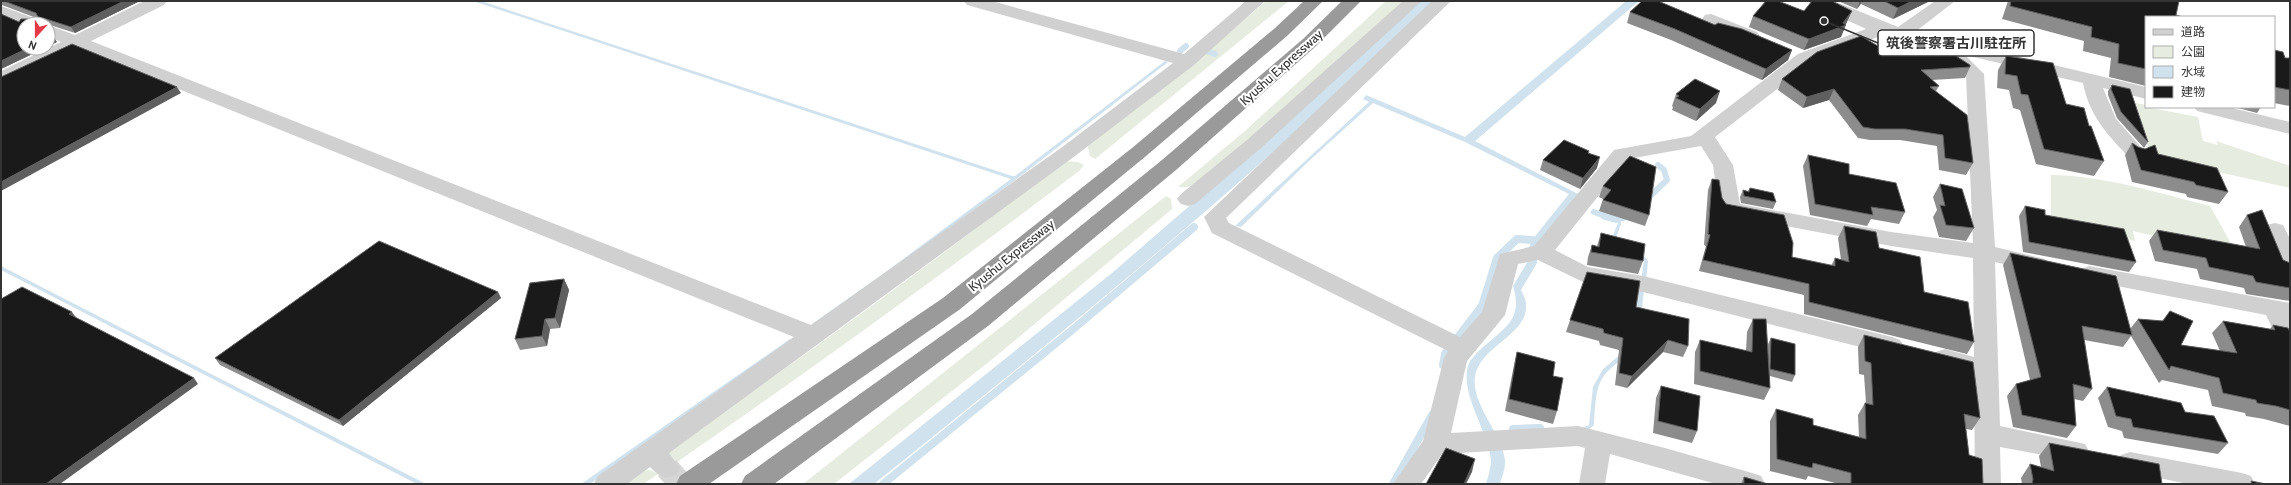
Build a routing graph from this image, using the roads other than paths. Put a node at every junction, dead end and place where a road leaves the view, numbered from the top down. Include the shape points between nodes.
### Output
1 (158, 1) edge
2 (973, 1) edge
3 (1256, 1) edge
4 (1314, 1) edge
5 (1352, 1) edge
6 (1413, 1) edge
7 (1442, 1) edge
8 (1820, 1) edge
9 (1946, 1) edge
10 (1, 11) edge
11 (16, 17) edge
12 (1711, 19) dead end
13 (1882, 29) junction
14 (1903, 32) junction
15 (56, 33) edge
16 (76, 41) junction
17 (1941, 42) junction
18 (1804, 59) junction
19 (1186, 61) junction
20 (1, 78) edge
21 (2092, 79) junction
22 (2145, 93) edge
23 (2208, 108) edge
24 (2290, 128) edge
25 (1704, 136) junction
26 (2137, 154) edge
27 (1188, 199) dead end
28 (2275, 230) dead end
29 (1541, 252) junction
30 (1984, 252) junction
31 (2290, 263) edge
32 (2283, 310) edge
33 (815, 336) junction
34 (2290, 342) edge
35 (1464, 349) junction
36 (1987, 369) junction
37 (1987, 434) junction
38 (1599, 441) junction
39 (1435, 444) junction
40 (607, 484) edge
41 (690, 484) edge
42 (754, 484) edge
43 (1406, 484) edge
44 (1592, 484) edge
45 (1752, 484) edge
46 (1988, 484) edge
47 (2242, 484) edge

1 - 16 street
2 - 19 street
3 - 19 street
4 - 41 highway, Kyushu Expressway via 1139,152 951,304
5 - 42 highway, Kyushu Expressway via 1309,43 1169,165 980,320
6 - 27 street via 1260,139
7 - 35 street via 1214,217 1220,228
8 - 13 street
9 - 14 street
10 - 11 street
12 - 18 street
13 - 14 street
13 - 18 street
14 - 17 street
15 - 16 street
16 - 20 street
16 - 33 street
17 - 21 street
17 - 30 street via 1975,74
18 - 25 street
19 - 33 street via 1068,152
21 - 22 street
21 - 26 street via 2098,106 2107,124
23 - 24 street
25 - 29 street via 1697,141 1621,154
25 - 30 street via 1723,165 1730,209 1891,239
28 - 31 street
29 - 35 street via 1508,259 1493,315
29 - 36 street via 1583,274 1643,284
30 - 32 street
30 - 36 street
32 - 34 street
33 - 40 street via 660,461
35 - 39 street via 1456,358
36 - 37 street
37 - 46 street
37 - 47 street
38 - 39 street via 1578,436
38 - 44 street
38 - 45 street
39 - 43 street

